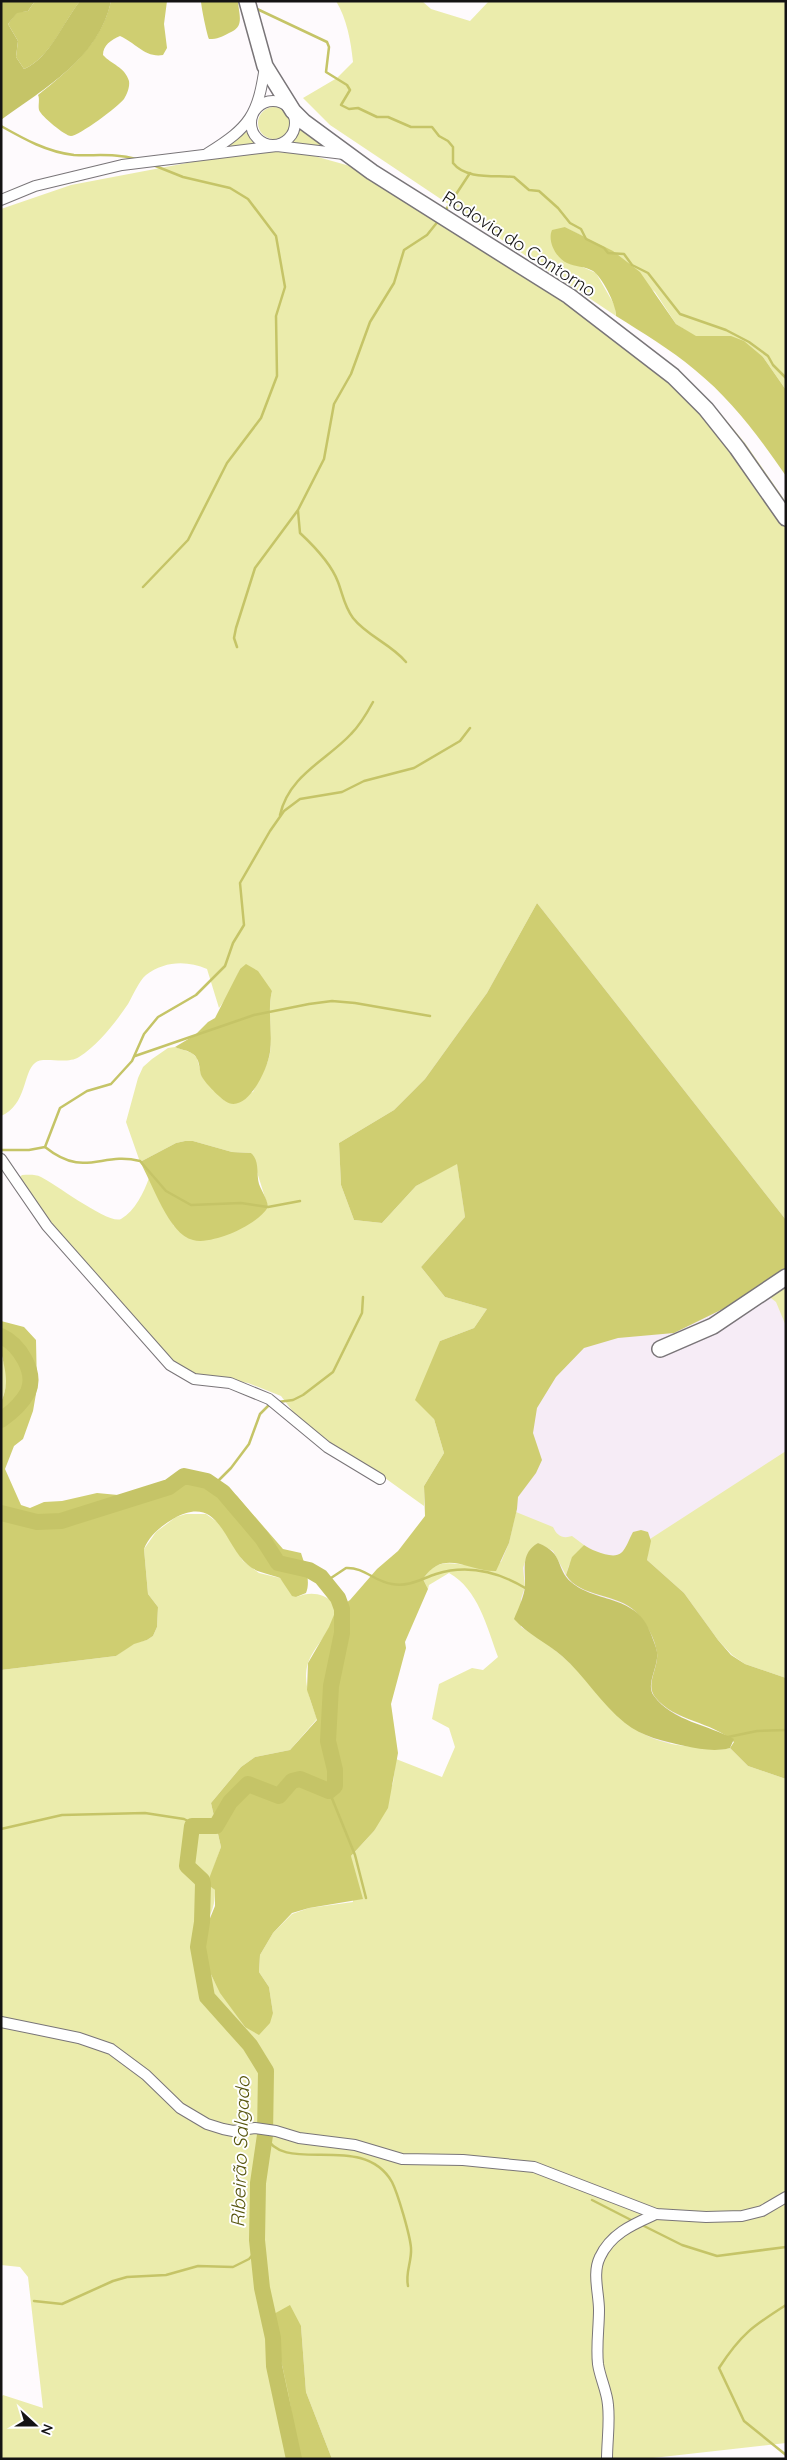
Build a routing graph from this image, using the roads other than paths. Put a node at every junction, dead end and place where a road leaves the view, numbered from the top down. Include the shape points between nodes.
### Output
1 (247, 1) edge
2 (265, 66) junction
3 (293, 111) junction
4 (254, 113) junction
5 (277, 146) junction
6 (348, 154) junction
7 (203, 156) junction
8 (1, 200) edge
9 (786, 518) edge
10 (1, 1159) edge
11 (786, 1277) edge
12 (660, 1349) dead end
13 (380, 1479) dead end
14 (1, 2022) edge
15 (786, 2198) edge
16 (656, 2214) junction
17 (606, 2459) edge

1 - 2 main road, Rodovia do Contorno
2 - 3 main road, Rodovia do Contorno
2 - 4 street
3 - 4 street via 275,102 263,104
3 - 5 street via 292,132
3 - 6 main road, Rodovia do Contorno
4 - 5 street via 252,126 257,138
4 - 7 street via 233,137
5 - 6 street
5 - 7 street
6 - 9 main road, Rodovia do Contorno via 568,296 673,376 738,448
7 - 8 street via 122,166 35,186
10 - 13 street via 47,1226 170,1365 194,1379 230,1384 270,1400 327,1447
11 - 12 main road via 713,1326
14 - 16 street via 101,2044 121,2055 180,2108 228,2130 255,2128 276,2131 299,2138 355,2145 402,2159 463,2160 534,2167
15 - 16 street via 762,2212 742,2216
16 - 17 street via 620,2231 599,2258 596,2272 598,2366 608,2404

